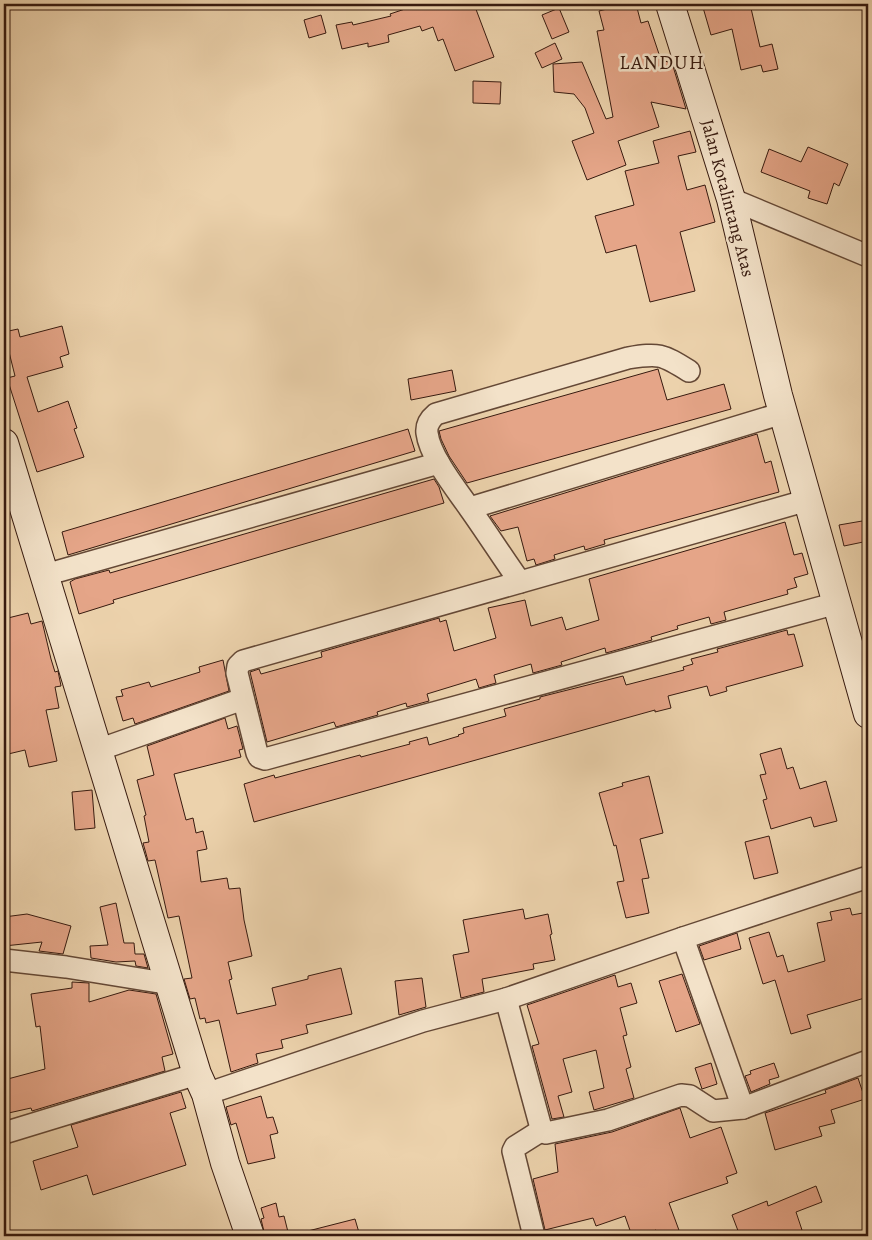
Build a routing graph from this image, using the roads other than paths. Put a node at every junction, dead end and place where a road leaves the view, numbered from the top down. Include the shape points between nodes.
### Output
1 (670, 4) edge
2 (731, 200) junction
3 (868, 256) edge
4 (689, 371) dead end
5 (781, 404) junction
6 (4, 443) edge
7 (439, 463) junction
8 (808, 500) junction
9 (470, 508) junction
10 (44, 576) junction
11 (520, 582) junction
12 (837, 603) junction
13 (243, 699) junction
14 (868, 714) edge
15 (98, 750) junction
16 (868, 877) edge
17 (683, 938) junction
18 (4, 960) edge
19 (171, 984) junction
20 (506, 999) junction
21 (868, 1061) edge
22 (202, 1084) junction
23 (743, 1108) junction
24 (542, 1130) junction
25 (4, 1132) edge
26 (250, 1236) edge
27 (534, 1236) edge

1 - 2 main road, Jalan Kotalintang Atas
2 - 3 street
2 - 5 main road, Jalan Kotalintang Atas
4 - 7 street via 653,354 628,358 436,414 427,425 427,433
5 - 8 main road, Jalan Kotalintang Atas
5 - 9 street
6 - 10 main road
7 - 9 street
7 - 10 street
8 - 11 street
8 - 12 main road, Jalan Kotalintang Atas
9 - 11 street
10 - 15 main road
11 - 13 street via 243,662 237,673
12 - 13 street via 265,759 257,753
12 - 14 main road, Jalan Kotalintang Atas
13 - 15 street
15 - 19 main road
16 - 17 street
17 - 20 street
17 - 23 street
18 - 19 street
19 - 22 main road
20 - 22 street
20 - 24 street
21 - 23 street
22 - 25 street
22 - 26 main road
23 - 24 street via 713,1111 690,1096 681,1095 608,1120 546,1133
24 - 27 street via 513,1151

